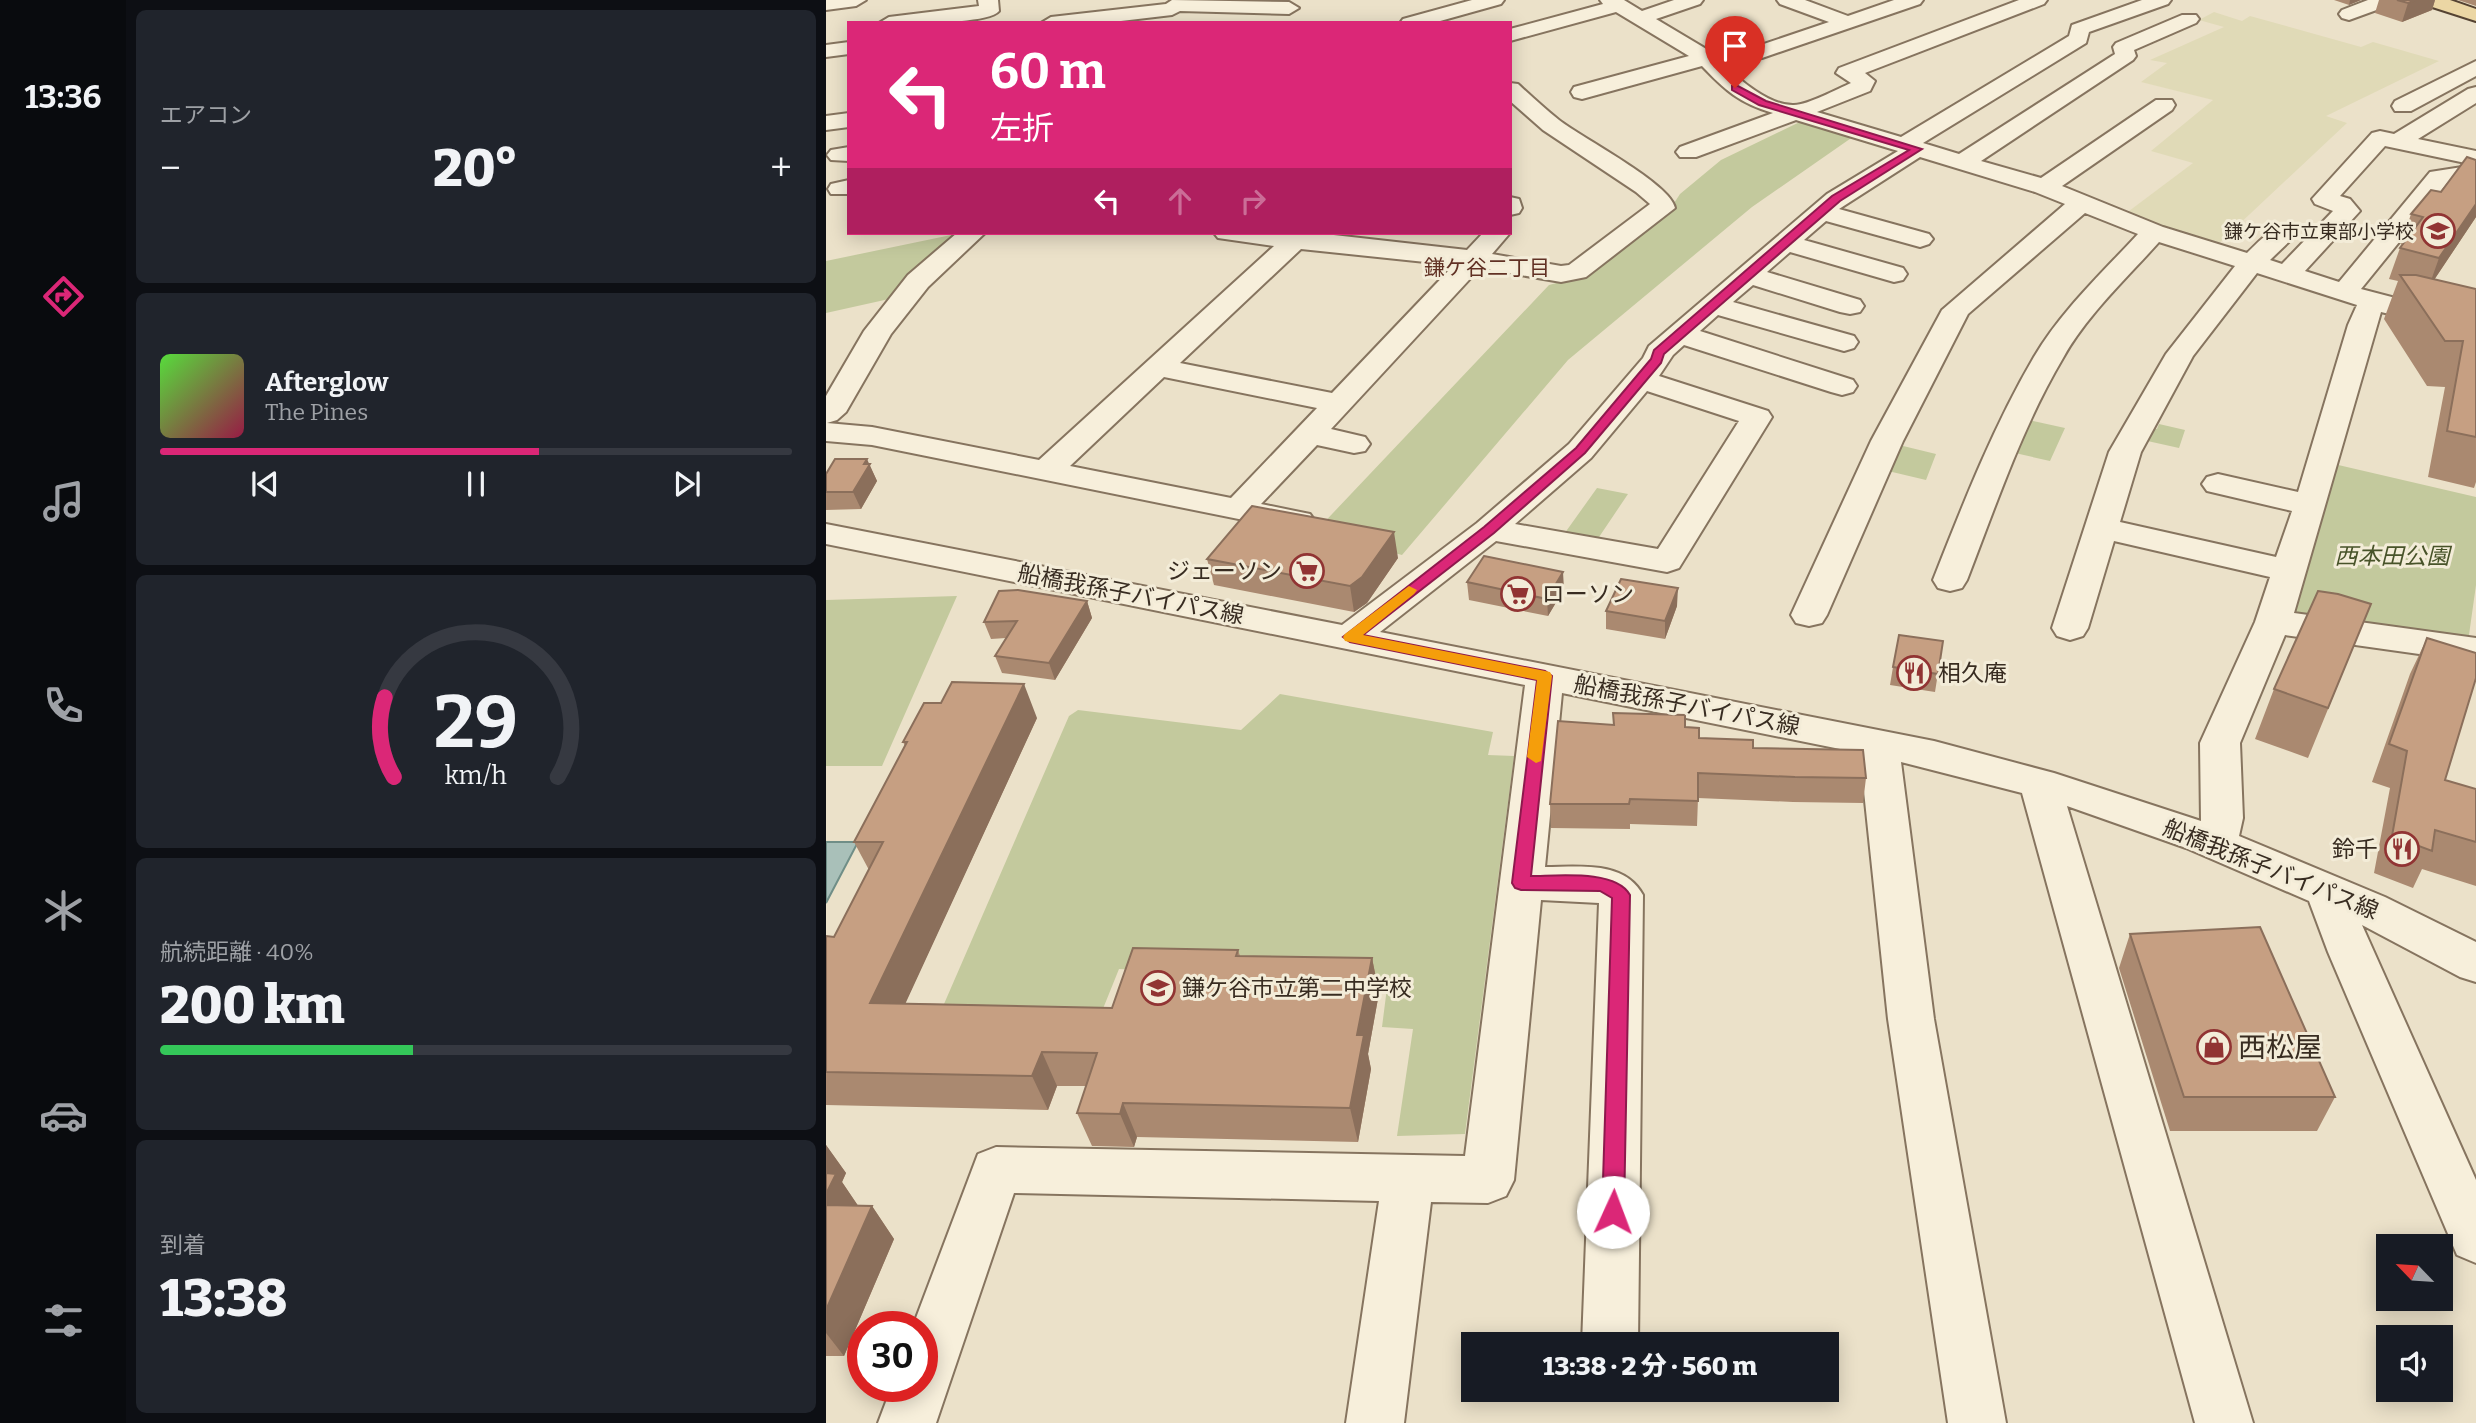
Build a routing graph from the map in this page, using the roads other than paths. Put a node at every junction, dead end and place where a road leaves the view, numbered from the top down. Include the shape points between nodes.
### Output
1 (856, 0) edge
2 (988, 0) edge
3 (1494, 0) edge
4 (1693, 0) edge
5 (1787, 0) edge
6 (1913, 0) edge
7 (2037, 0) edge
8 (2161, 0) edge
9 (2386, 0) edge
10 (2430, 0) edge
11 (1615, 3) edge
12 (826, 4) edge
13 (1450, 4) edge
14 (1172, 9) edge
15 (1288, 10) edge
16 (2349, 14) dead end
17 (1226, 15) edge
18 (2476, 15) edge
19 (1641, 18) junction
20 (2189, 19) dead end
21 (906, 21) edge
22 (1068, 21) edge
23 (1413, 21) edge
24 (1847, 22) junction
25 (1512, 34) edge
26 (847, 48) edge
27 (826, 51) edge
28 (1707, 59) junction
29 (2476, 67) edge
30 (1596, 70) dead end
31 (1618, 82) junction
32 (1512, 91) edge
33 (1582, 92) dead end
34 (2476, 94) edge
35 (2164, 105) dead end
36 (2403, 106) dead end
37 (1793, 111) junction
38 (847, 120) edge
39 (826, 123) edge
40 (2476, 132) edge
41 (2397, 142) junction
42 (1910, 147) junction
43 (1688, 152) dead end
44 (2447, 152) junction
45 (2476, 158) edge
46 (1963, 162) junction
47 (2476, 172) edge
48 (2045, 187) junction
49 (2081, 203) junction
50 (1822, 212) junction
51 (2154, 232) junction
52 (2285, 233) dead end
53 (970, 235) edge
54 (1275, 235) edge
55 (1495, 235) edge
56 (1299, 236) edge
57 (1920, 239) dead end
58 (1788, 243) junction
59 (1475, 259) junction
60 (2252, 262) junction
61 (2288, 273) junction
62 (1894, 274) dead end
63 (1749, 275) junction
64 (2359, 295) junction
65 (1713, 305) junction
66 (1850, 306) dead end
67 (2476, 327) edge
68 (1680, 334) junction
69 (1844, 342) dead end
70 (1156, 367) junction
71 (1640, 379) junction
72 (1842, 386) dead end
73 (835, 393) edge
74 (1340, 404) junction
75 (826, 414) edge
76 (826, 432) edge
77 (1311, 434) junction
78 (1354, 443) dead end
79 (1047, 470) junction
80 (2218, 484) dead end
81 (2310, 505) junction
82 (1238, 509) junction
83 (1300, 521) edge
84 (2100, 527) junction
85 (1489, 530) junction
86 (826, 534) edge
87 (2289, 572) junction
88 (1950, 580) dead end
89 (1809, 615) dead end
90 (2273, 622) junction
91 (2071, 628) dead end
92 (1350, 637) junction
93 (2476, 650) edge
94 (1545, 676) junction
95 (1879, 743) junction
96 (2040, 783) junction
97 (2217, 842) junction
98 (1521, 883) junction
99 (2327, 890) junction
100 (2476, 964) edge
101 (1408, 1179) junction
102 (2476, 1238) edge
103 (1610, 1332) edge
104 (938, 1335) edge
105 (914, 1402) edge
106 (907, 1423) edge
107 (1375, 1423) edge
108 (1977, 1423) edge
109 (2224, 1423) edge

1 - 12 street
2 - 21 street via 989,11
3 - 13 street
4 - 19 street
5 - 24 street
6 - 24 street
7 - 37 street via 1847,73 1864,81 1862,86
8 - 42 street via 2079,29 2079,39
9 - 16 street
10 - 18 main road
11 - 19 street
11 - 25 street
13 - 23 street
14 - 17 street
14 - 22 street
15 - 17 street
19 - 28 street
20 - 46 street via 2123,47 2126,56
24 - 28 street via 1755,54
26 - 27 street
28 - 31 street
28 - 37 street via 1737,90
29 - 36 street
30 - 31 street
31 - 33 street
32 - 59 street via 1551,125 1668,204 1577,271 1561,274
34 - 41 street
35 - 48 street
37 - 42 street
37 - 43 street
38 - 39 street
40 - 44 street
41 - 44 street
41 - 61 street via 2380,138 2324,199 2347,211
42 - 46 street
42 - 50 street
44 - 45 street
46 - 48 street
47 - 64 street via 2439,177
48 - 49 street
49 - 51 street
49 - 89 street via 1955,310 1887,441
50 - 57 street
50 - 58 street
51 - 60 street
51 - 88 street via 2079,315 2049,356 1998,458
52 - 60 street
53 - 73 street via 918,281
54 - 56 street
55 - 59 street
56 - 59 street
56 - 70 street
58 - 62 street
58 - 63 street
59 - 74 street
60 - 61 street
60 - 84 street via 2180,354 2125,452
61 - 64 street
63 - 65 street
63 - 66 street
64 - 67 street
64 - 81 street via 2362,326
65 - 68 street
65 - 69 street
68 - 71 street via 1658,352 1657,360
68 - 72 street
70 - 74 street
70 - 79 street
71 - 85 street via 1580,450
71 - 85 street via 1757,417 1667,561
73 - 75 street
74 - 77 street
76 - 79 street via 872,436
77 - 78 street
77 - 82 street
79 - 82 street
80 - 81 street
81 - 87 street
82 - 83 street
84 - 87 street
84 - 91 street
85 - 92 street
86 - 92 street, 船橋我孫子バイパス線
87 - 90 street
90 - 93 street
90 - 97 street via 2220,743 2222,818
92 - 94 street, 船橋我孫子バイパス線
94 - 95 street, 船橋我孫子バイパス線
94 - 98 street
95 - 96 street, 船橋我孫子バイパス線
95 - 108 street via 1911,1019
96 - 97 street, 船橋我孫子バイパス線
96 - 109 street
97 - 99 street, 船橋我孫子バイパス線
98 - 101 street via 1488,1180
98 - 103 street via 1603,884 1621,895
99 - 100 street, 船橋我孫子バイパス線 via 2423,933
99 - 102 street via 2350,953
101 - 104 street via 996,1170
101 - 107 street
105 - 106 street

